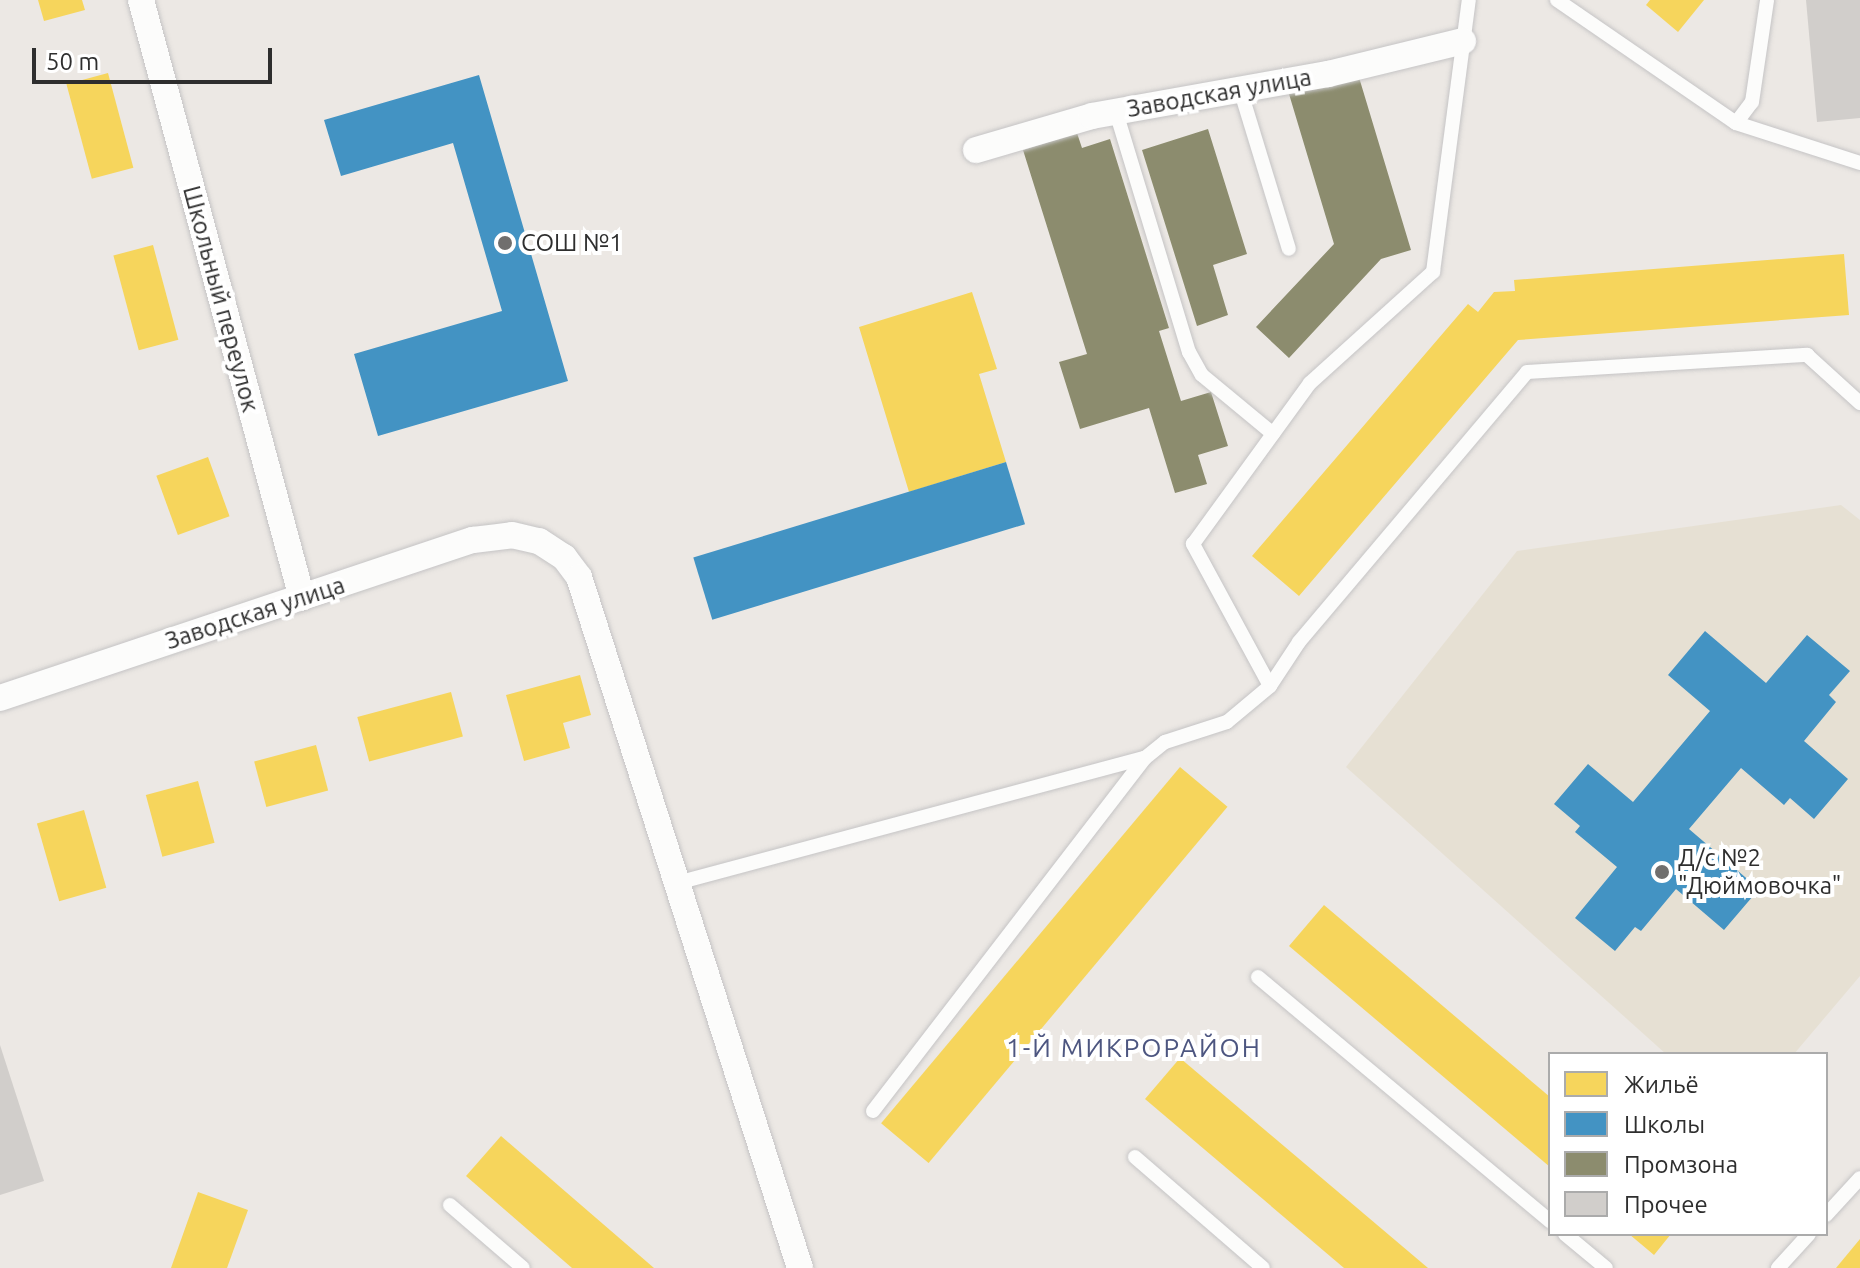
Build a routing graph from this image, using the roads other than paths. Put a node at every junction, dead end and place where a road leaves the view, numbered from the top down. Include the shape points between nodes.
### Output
1 (141, 0) edge
2 (1469, 0) edge
3 (1557, 0) edge
4 (1767, 0) edge
5 (1463, 41) junction
6 (1240, 89) junction
7 (1116, 112) junction
8 (1736, 123) junction
9 (976, 150) dead end
10 (1860, 163) edge
11 (1289, 249) dead end
12 (1860, 403) edge
13 (1273, 434) junction
14 (302, 598) junction
15 (1270, 686) junction
16 (0, 698) edge
17 (1145, 758) junction
18 (677, 883) junction
19 (1258, 977) dead end
20 (873, 1111) dead end
21 (1135, 1157) dead end
22 (1860, 1178) edge
23 (450, 1205) dead end
24 (1828, 1213) edge
25 (1548, 1219) edge
26 (1567, 1236) edge
27 (1807, 1236) edge
28 (523, 1268) edge
29 (800, 1268) edge
30 (1263, 1268) edge
31 (1606, 1268) edge
32 (1778, 1268) edge

1 - 14 street, Школьный переулок
2 - 5 lane
3 - 8 lane
4 - 8 lane via 1752,102
5 - 6 street, Заводская улица
5 - 13 lane via 1433,272 1310,383
6 - 7 street, Заводская улица
6 - 11 lane
7 - 9 street, Заводская улица
7 - 13 lane via 1189,352 1202,375
8 - 10 lane
12 - 15 lane via 1807,355 1527,372 1299,642
13 - 15 lane via 1193,544
14 - 16 street, Заводская улица
14 - 18 street, Заводская улица via 473,540 512,535 539,541 564,557 579,577
15 - 17 lane via 1227,722 1165,742
17 - 18 lane
17 - 20 lane
18 - 29 street
19 - 25 lane
21 - 30 lane
22 - 24 lane
23 - 28 lane
26 - 31 lane
27 - 32 lane

